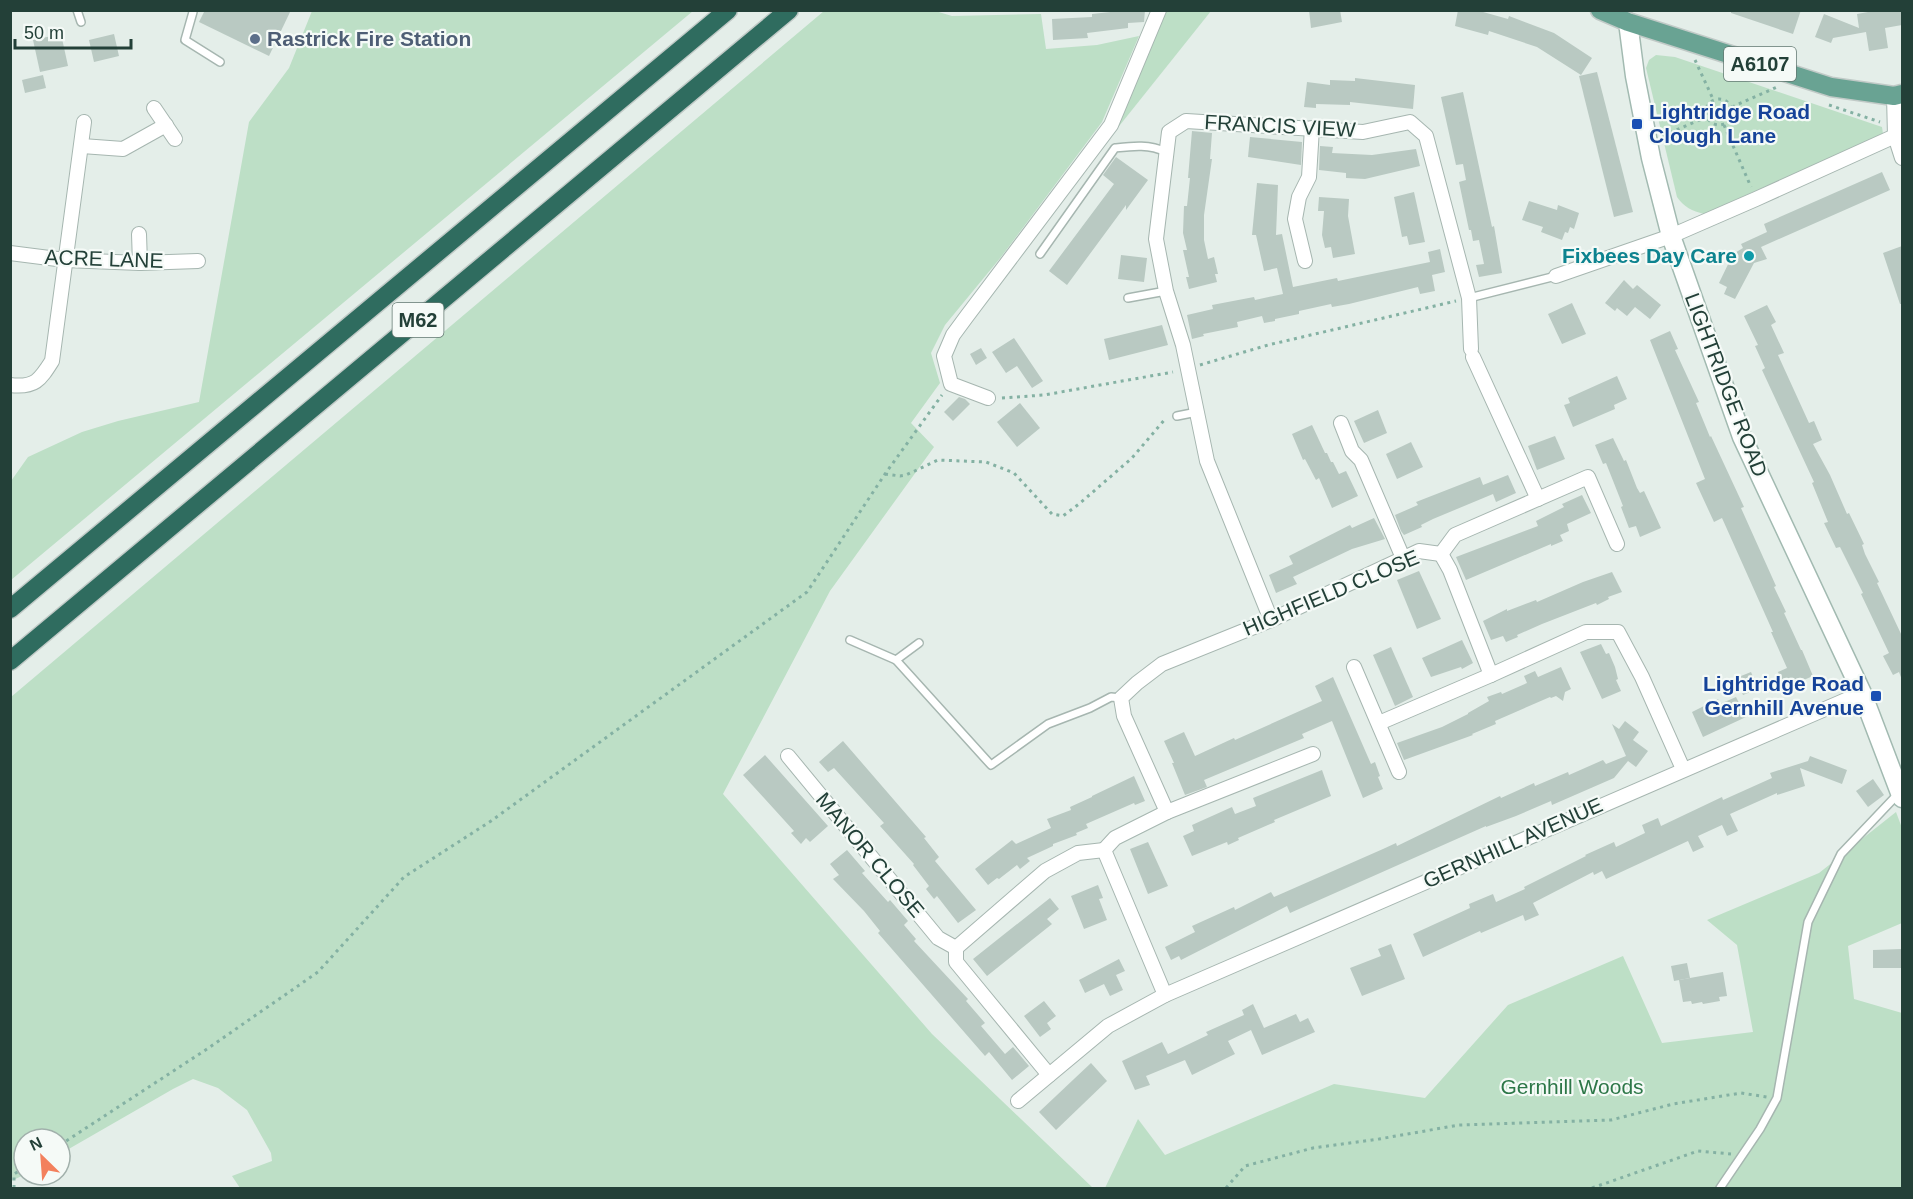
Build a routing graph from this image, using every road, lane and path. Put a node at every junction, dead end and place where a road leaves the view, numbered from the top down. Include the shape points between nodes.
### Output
1 (77, 10) edge
2 (728, 10) edge
3 (789, 10) edge
4 (1159, 10) edge
5 (1600, 10) edge
6 (193, 12) dead end
7 (81, 22) dead end
8 (1628, 22) junction
9 (1695, 60) dead end
10 (220, 62) dead end
11 (1778, 87) dead end
12 (1898, 95) edge
13 (1713, 99) junction
14 (1732, 107) junction
15 (154, 108) dead end
16 (1706, 117) junction
17 (84, 122) dead end
18 (165, 125) junction
19 (1724, 125) junction
20 (1312, 128) junction
21 (1895, 136) junction
22 (175, 139) dead end
23 (1648, 143) junction
24 (82, 146) junction
25 (1166, 152) junction
26 (1902, 158) edge
27 (1756, 199) junction
28 (139, 234) dead end
29 (1671, 236) junction
30 (10, 253) edge
31 (1040, 254) dead end
32 (65, 260) junction
33 (198, 261) dead end
34 (1305, 261) dead end
35 (140, 263) junction
36 (1556, 276) joint
37 (1166, 291) junction
38 (1128, 298) dead end
39 (1469, 298) junction
40 (1187, 369) junction
41 (951, 384) junction
42 (10, 385) edge
43 (988, 398) joint
44 (1197, 412) junction
45 (1167, 416) dead end
46 (1177, 416) dead end
47 (1341, 423) dead end
48 (885, 474) junction
49 (1538, 499) junction
50 (1617, 544) dead end
51 (1441, 554) junction
52 (1403, 558) junction
53 (10, 609) edge
54 (1271, 620) junction
55 (850, 640) dead end
56 (919, 643) dead end
57 (896, 660) junction
58 (10, 661) edge
59 (1354, 667) dead end
60 (1491, 675) junction
61 (1862, 693) junction
62 (1121, 698) junction
63 (1379, 723) junction
64 (1313, 754) dead end
65 (788, 756) dead end
66 (1683, 769) junction
67 (1400, 772) dead end
68 (1901, 795) edge
69 (1167, 812) junction
70 (1104, 850) junction
71 (956, 948) junction
72 (1165, 995) junction
73 (1049, 1075) junction
74 (1777, 1098) junction
75 (1018, 1101) dead end
76 (72, 1136) edge
77 (1743, 1155) junction
78 (1226, 1188) edge
79 (1592, 1188) edge
80 (1720, 1188) edge

1 - 7 lane
2 - 53 highway, M62
3 - 58 highway, M62
4 - 41 street via 1111,125 953,335 944,356
5 - 8 main road, A6107
6 - 10 lane via 185,40
8 - 12 main road, A6107 via 1832,87
8 - 23 street, LIGHTRIDGE ROAD
9 - 13 path
11 - 14 path
12 - 21 street
13 - 14 path via 1724,99
13 - 16 path via 1706,106
14 - 19 path via 1732,117
15 - 18 street
16 - 19 path via 1713,125
16 - 23 path
17 - 24 street
18 - 22 street
18 - 24 street via 123,149
19 - 27 path
20 - 25 street, FRANCIS VIEW via 1186,121 1169,132
20 - 34 street via 1309,177 1299,197 1295,219
20 - 39 street, FRANCIS VIEW via 1363,132 1410,122 1426,136
21 - 26 street
21 - 27 street
23 - 29 street, LIGHTRIDGE ROAD
24 - 32 street
25 - 31 lane via 1156,147 1115,148
25 - 37 street, FRANCIS VIEW via 1156,239
27 - 29 street
28 - 35 street
29 - 36 street
29 - 61 street, LIGHTRIDGE ROAD via 1742,436
30 - 32 street, ACRE LANE
32 - 35 street, ACRE LANE
32 - 42 street via 52,361 40,379 23,387
33 - 35 street, ACRE LANE
36 - 39 lane
37 - 38 lane
37 - 40 street, FRANCIS VIEW
39 - 40 path via 1268,345
39 - 49 street, FRANCIS VIEW via 1472,353
40 - 43 path via 1044,395
40 - 44 street, FRANCIS VIEW
41 - 43 street
41 - 48 path
44 - 46 lane
44 - 54 street, FRANCIS VIEW via 1207,461
45 - 48 path via 1132,458 1063,516 1052,514 1014,473 986,462 938,460 906,475
47 - 52 street
48 - 76 path via 807,592 501,814 404,877 318,972
49 - 50 street, HIGHFIELD CLOSE via 1588,477
49 - 51 street, HIGHFIELD CLOSE via 1455,535
51 - 52 street, HIGHFIELD CLOSE via 1419,551
51 - 60 street
52 - 54 street, HIGHFIELD CLOSE
54 - 62 street, HIGHFIELD CLOSE via 1162,664
55 - 57 lane
56 - 57 lane
57 - 62 lane via 991,765 1048,724 1112,697
59 - 63 street
60 - 63 street
60 - 66 street via 1586,632 1618,632
61 - 66 street, GERNHILL AVENUE
61 - 68 street, LIGHTRIDGE ROAD
62 - 69 street via 1124,716
63 - 67 street
64 - 69 street
65 - 71 street, MANOR CLOSE via 938,938
66 - 72 street, GERNHILL AVENUE
68 - 74 lane via 1841,854 1808,922
69 - 70 street via 1115,838
70 - 71 street via 1078,853 1045,872
70 - 72 street
71 - 73 street via 956,962
72 - 73 street, GERNHILL AVENUE via 1108,1026
73 - 75 street, GERNHILL AVENUE
74 - 77 lane
74 - 78 path via 1741,1093 1673,1104 1611,1120 1459,1125 1313,1148 1245,1166
77 - 79 path via 1698,1151
77 - 80 lane

